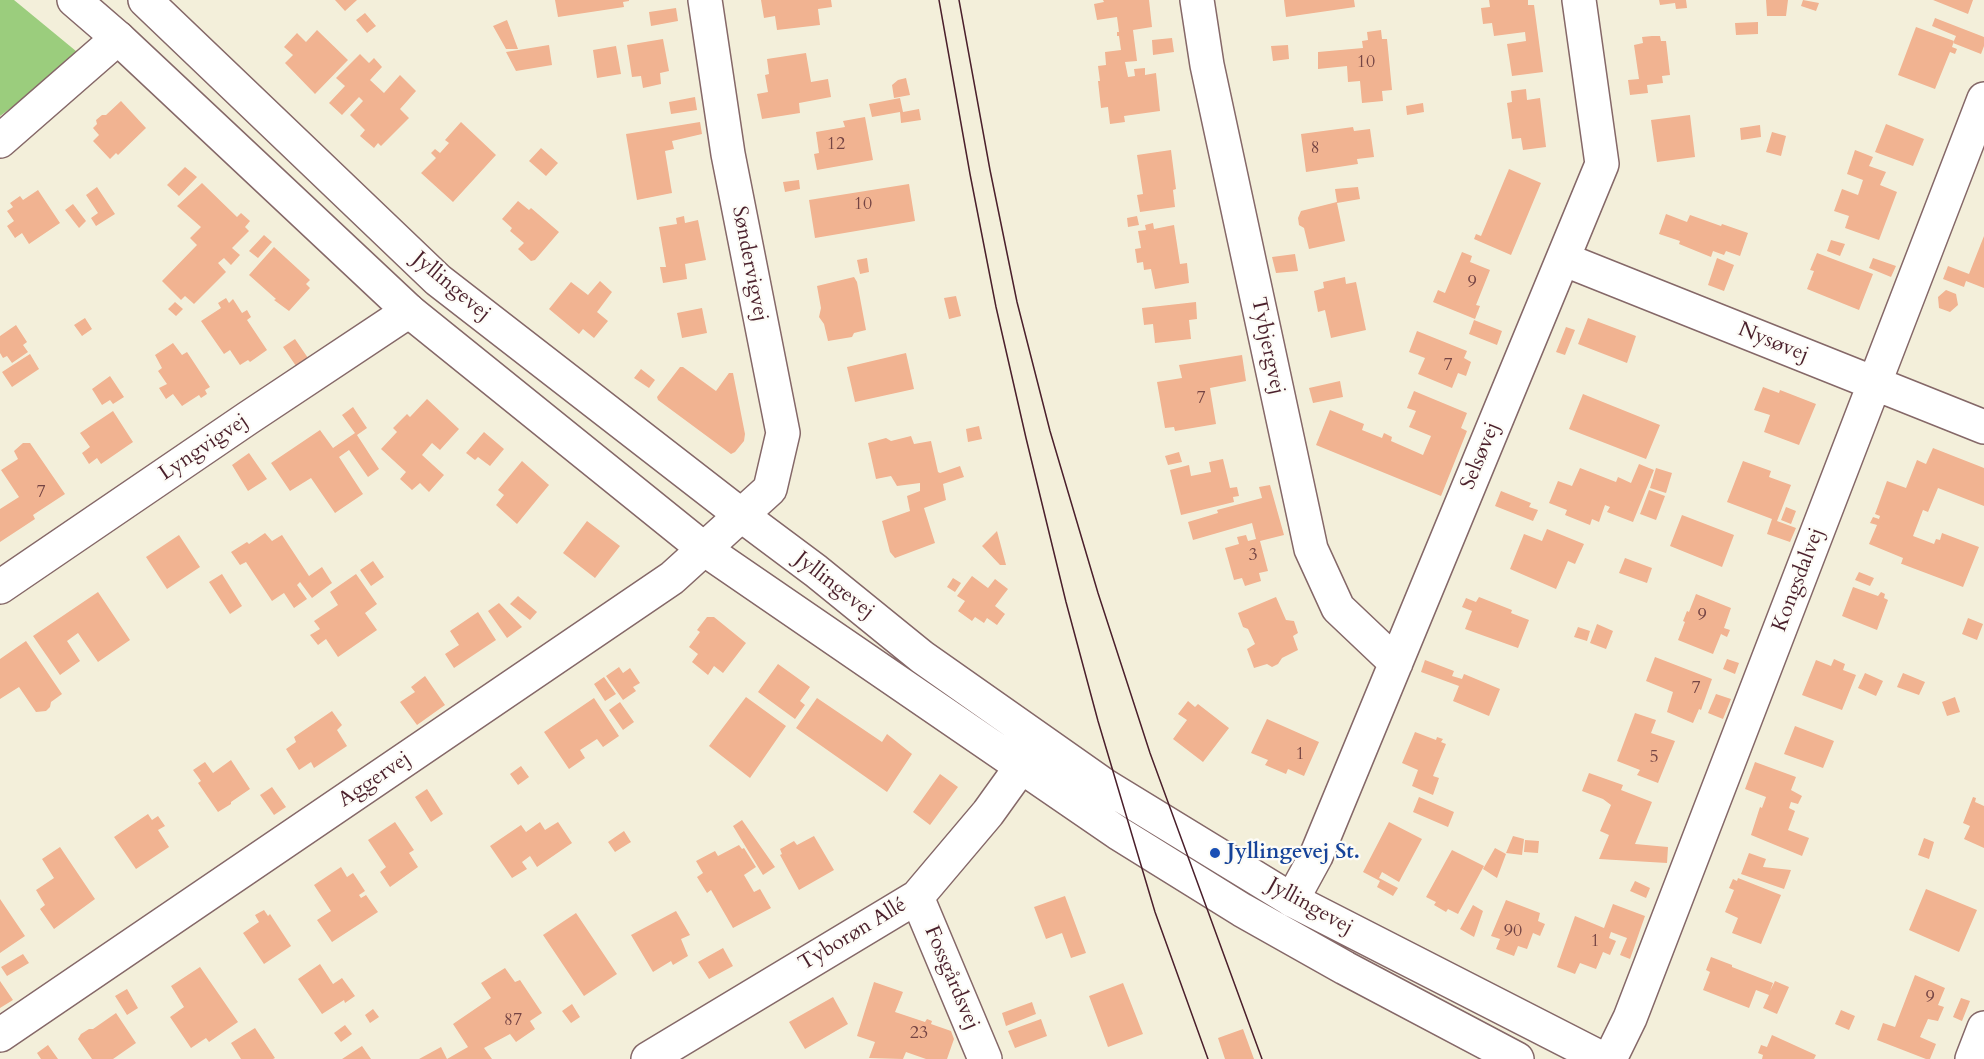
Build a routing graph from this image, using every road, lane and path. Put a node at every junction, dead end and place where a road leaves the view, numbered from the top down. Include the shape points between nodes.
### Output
1 (74, 0) edge
2 (145, 0) edge
3 (705, 0) edge
4 (1197, 0) edge
5 (1579, 0) edge
6 (118, 38) junction
7 (1984, 99) edge
8 (0, 141) edge
9 (1563, 259) junction
10 (409, 311) junction
11 (1875, 384) junction
12 (1984, 427) edge
13 (741, 515) junction
14 (704, 549) junction
15 (0, 588) edge
16 (1396, 663) junction
17 (1021, 767) junction
18 (917, 897) junction
19 (1292, 900) junction
20 (1984, 1028) edge
21 (0, 1035) edge
22 (1482, 1052) edge
23 (648, 1059) edge
24 (985, 1059) edge
25 (1517, 1059) edge
26 (1603, 1059) edge
27 (1610, 1059) edge
28 (1972, 1059) edge

1 - 6 street, Jyllingevej
2 - 13 street, Jyllingevej via 438,280
3 - 13 street, Søndervigvej via 728,154 783,433 770,489
4 - 16 street, Tybjergvej via 1207,65 1311,549 1338,608
5 - 9 street, Selsøvej via 1602,164
6 - 8 street
6 - 10 street, Jyllingevej
7 - 11 street, Kongsdalvej
9 - 11 street, Nysøvej
9 - 16 street, Selsøvej
10 - 14 street, Jyllingevej
10 - 15 street, Lyngvigvej
11 - 12 street, Nysøvej
11 - 27 street, Kongsdalvej
13 - 14 street, Aggervej
13 - 19 street, Jyllingevej via 922,657 1091,777
14 - 17 street, Jyllingevej
14 - 21 street, Aggervej via 672,578
16 - 19 street, Selsøvej via 1316,856
17 - 18 street, Tyborøn Allé
17 - 22 street, Jyllingevej via 1118,834
18 - 23 street, Tyborøn Allé
18 - 24 street, Fossgårdsvej
19 - 26 street, Jyllingevej
20 - 28 street
22 - 25 street, Jyllingevej

